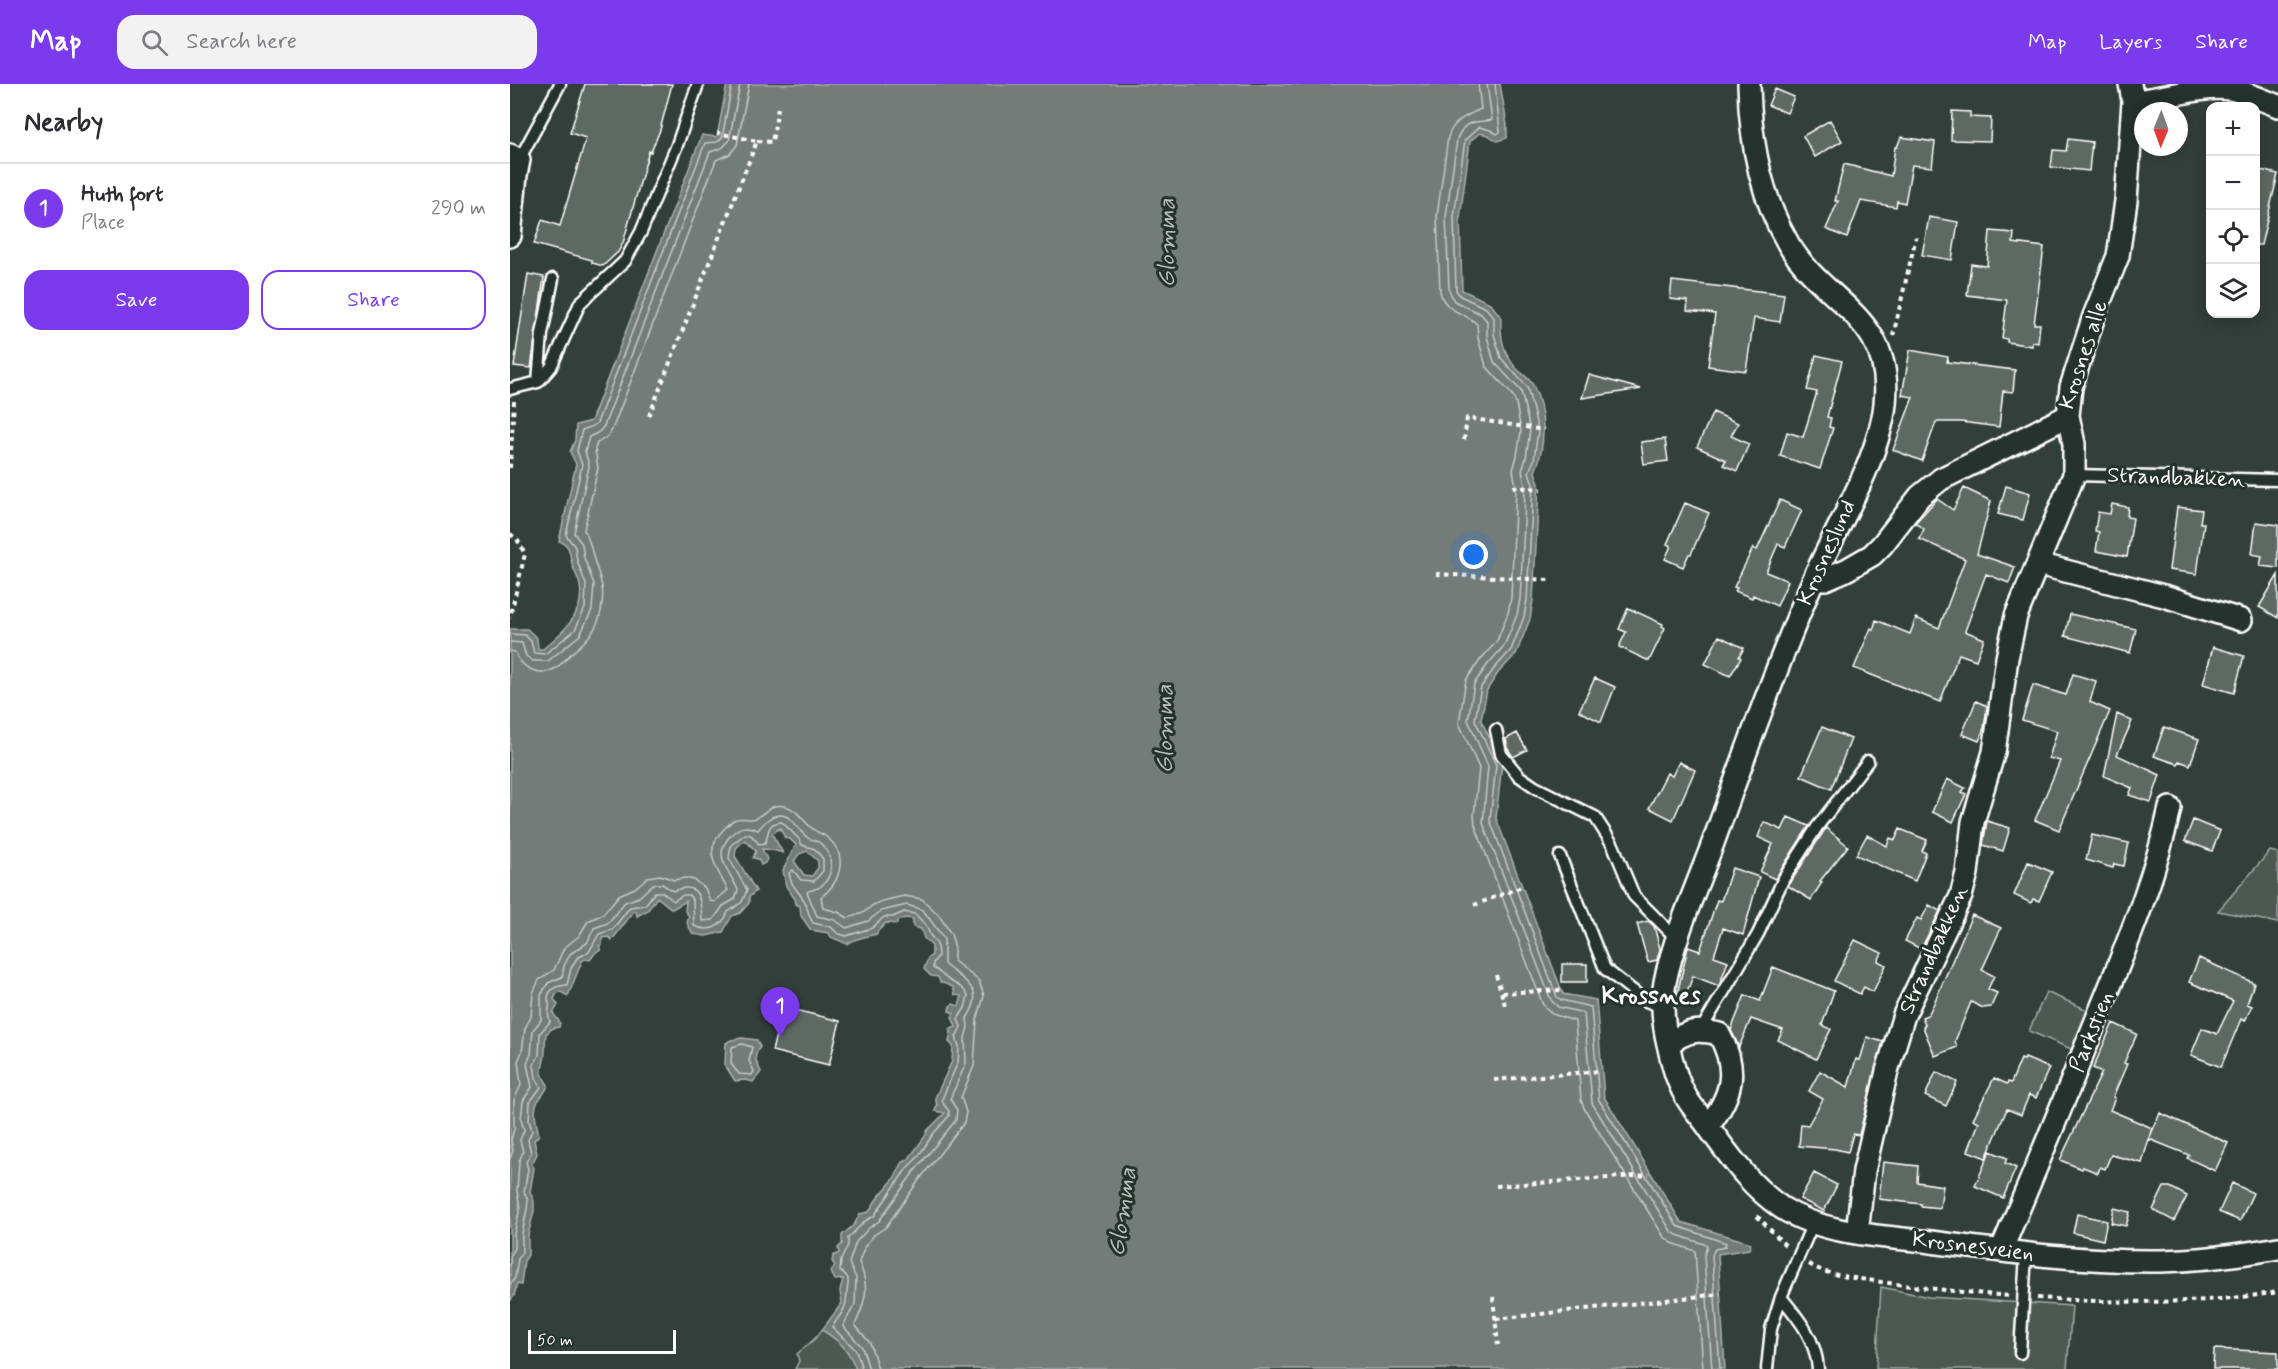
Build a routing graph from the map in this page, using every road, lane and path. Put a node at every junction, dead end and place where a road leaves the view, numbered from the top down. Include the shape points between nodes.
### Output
1 (560, 84) edge
2 (698, 84) edge
3 (1749, 84) edge
4 (2131, 92) edge
5 (2278, 106) edge
6 (778, 108) dead end
7 (717, 133) dead end
8 (757, 141) junction
9 (515, 158) edge
10 (510, 236) edge
11 (1916, 237) dead end
12 (553, 279) dead end
13 (1876, 344) junction
14 (538, 382) junction
15 (512, 389) edge
16 (649, 416) dead end
17 (2068, 416) junction
18 (1544, 430) dead end
19 (1464, 440) dead end
20 (510, 468) edge
21 (2074, 475) junction
22 (2278, 480) edge
23 (1513, 487) dead end
24 (1541, 489) dead end
25 (510, 534) edge
26 (2038, 564) junction
27 (1436, 574) dead end
28 (1814, 578) junction
29 (1550, 580) dead end
30 (510, 617) edge
31 (2241, 620) dead end
32 (1496, 730) dead end
33 (1868, 761) dead end
34 (2170, 808) dead end
35 (1560, 856) dead end
36 (1522, 887) dead end
37 (1474, 905) dead end
38 (1678, 940) junction
39 (1496, 975) dead end
40 (1561, 990) dead end
41 (1502, 993) junction
42 (1505, 1005) dead end
43 (1662, 1007) junction
44 (1701, 1030) junction
45 (1668, 1044) junction
46 (1600, 1071) dead end
47 (1494, 1080) dead end
48 (1708, 1126) junction
49 (1649, 1175) dead end
50 (1496, 1186) dead end
51 (1813, 1223) junction
52 (1857, 1233) junction
53 (2278, 1248) edge
54 (2001, 1251) junction
55 (2026, 1254) junction
56 (1720, 1294) dead end
57 (1493, 1296) dead end
58 (1781, 1297) junction
59 (1496, 1319) junction
60 (1498, 1345) dead end
61 (2020, 1353) dead end
62 (1767, 1369) edge
63 (1818, 1369) edge

1 - 9 lane
2 - 14 lane via 641,232 625,261 580,303 552,367
3 - 13 street, Krosneslund via 1755,158 1779,228 1823,285 1861,320
4 - 5 street, Krosnes alle via 2149,100 2228,89
4 - 17 street, Krosnes alle via 2126,201 2118,256 2078,362
6 - 8 path via 772,142
7 - 8 path
8 - 16 path
9 - 10 street
11 - 13 path via 1892,340
12 - 14 lane
13 - 28 street, Krosneslund via 1885,375 1882,423 1872,454
14 - 15 lane
15 - 20 path
17 - 21 street, Strandbakken via 2074,444
17 - 28 street, Krosnes alle via 1941,479 1920,496 1872,555 1825,579
18 - 19 path via 1467,418
21 - 22 lane, Strandbakken
21 - 26 street, Strandbakken
23 - 24 path
25 - 30 path via 525,554
26 - 31 street
26 - 52 street, Strandbakken via 2010,639 1998,736 1973,822 1961,896 1904,1015 1887,1071 1864,1171
27 - 29 path
28 - 38 street, Krosneslund via 1746,750
32 - 38 lane via 1501,754 1520,776 1595,817 1613,844 1634,896
33 - 44 lane via 1784,878 1758,934
34 - 54 street, Parkstien via 2160,850 2123,956
35 - 43 lane via 1605,969 1646,1001
36 - 37 path
38 - 43 street, Krosneslund via 1665,981
39 - 41 path
40 - 41 path
41 - 42 path
43 - 45 street, Krosneslund
44 - 45 street via 1684,1033
44 - 48 street via 1719,1034 1731,1066 1730,1087 1722,1108
45 - 48 street, Krosnesveien via 1686,1097
46 - 47 path
48 - 51 street, Krosnesveien via 1756,1188
49 - 50 path
51 - 52 street, Krosnesveien
51 - 58 lane
52 - 54 street, Krosnesveien
53 - 55 street, Krosnesveien via 2225,1257 2162,1261
54 - 55 street, Krosnesveien
55 - 61 lane
56 - 59 path
57 - 59 path
58 - 62 lane via 1771,1329
58 - 63 lane via 1800,1320 1817,1351
59 - 60 path

